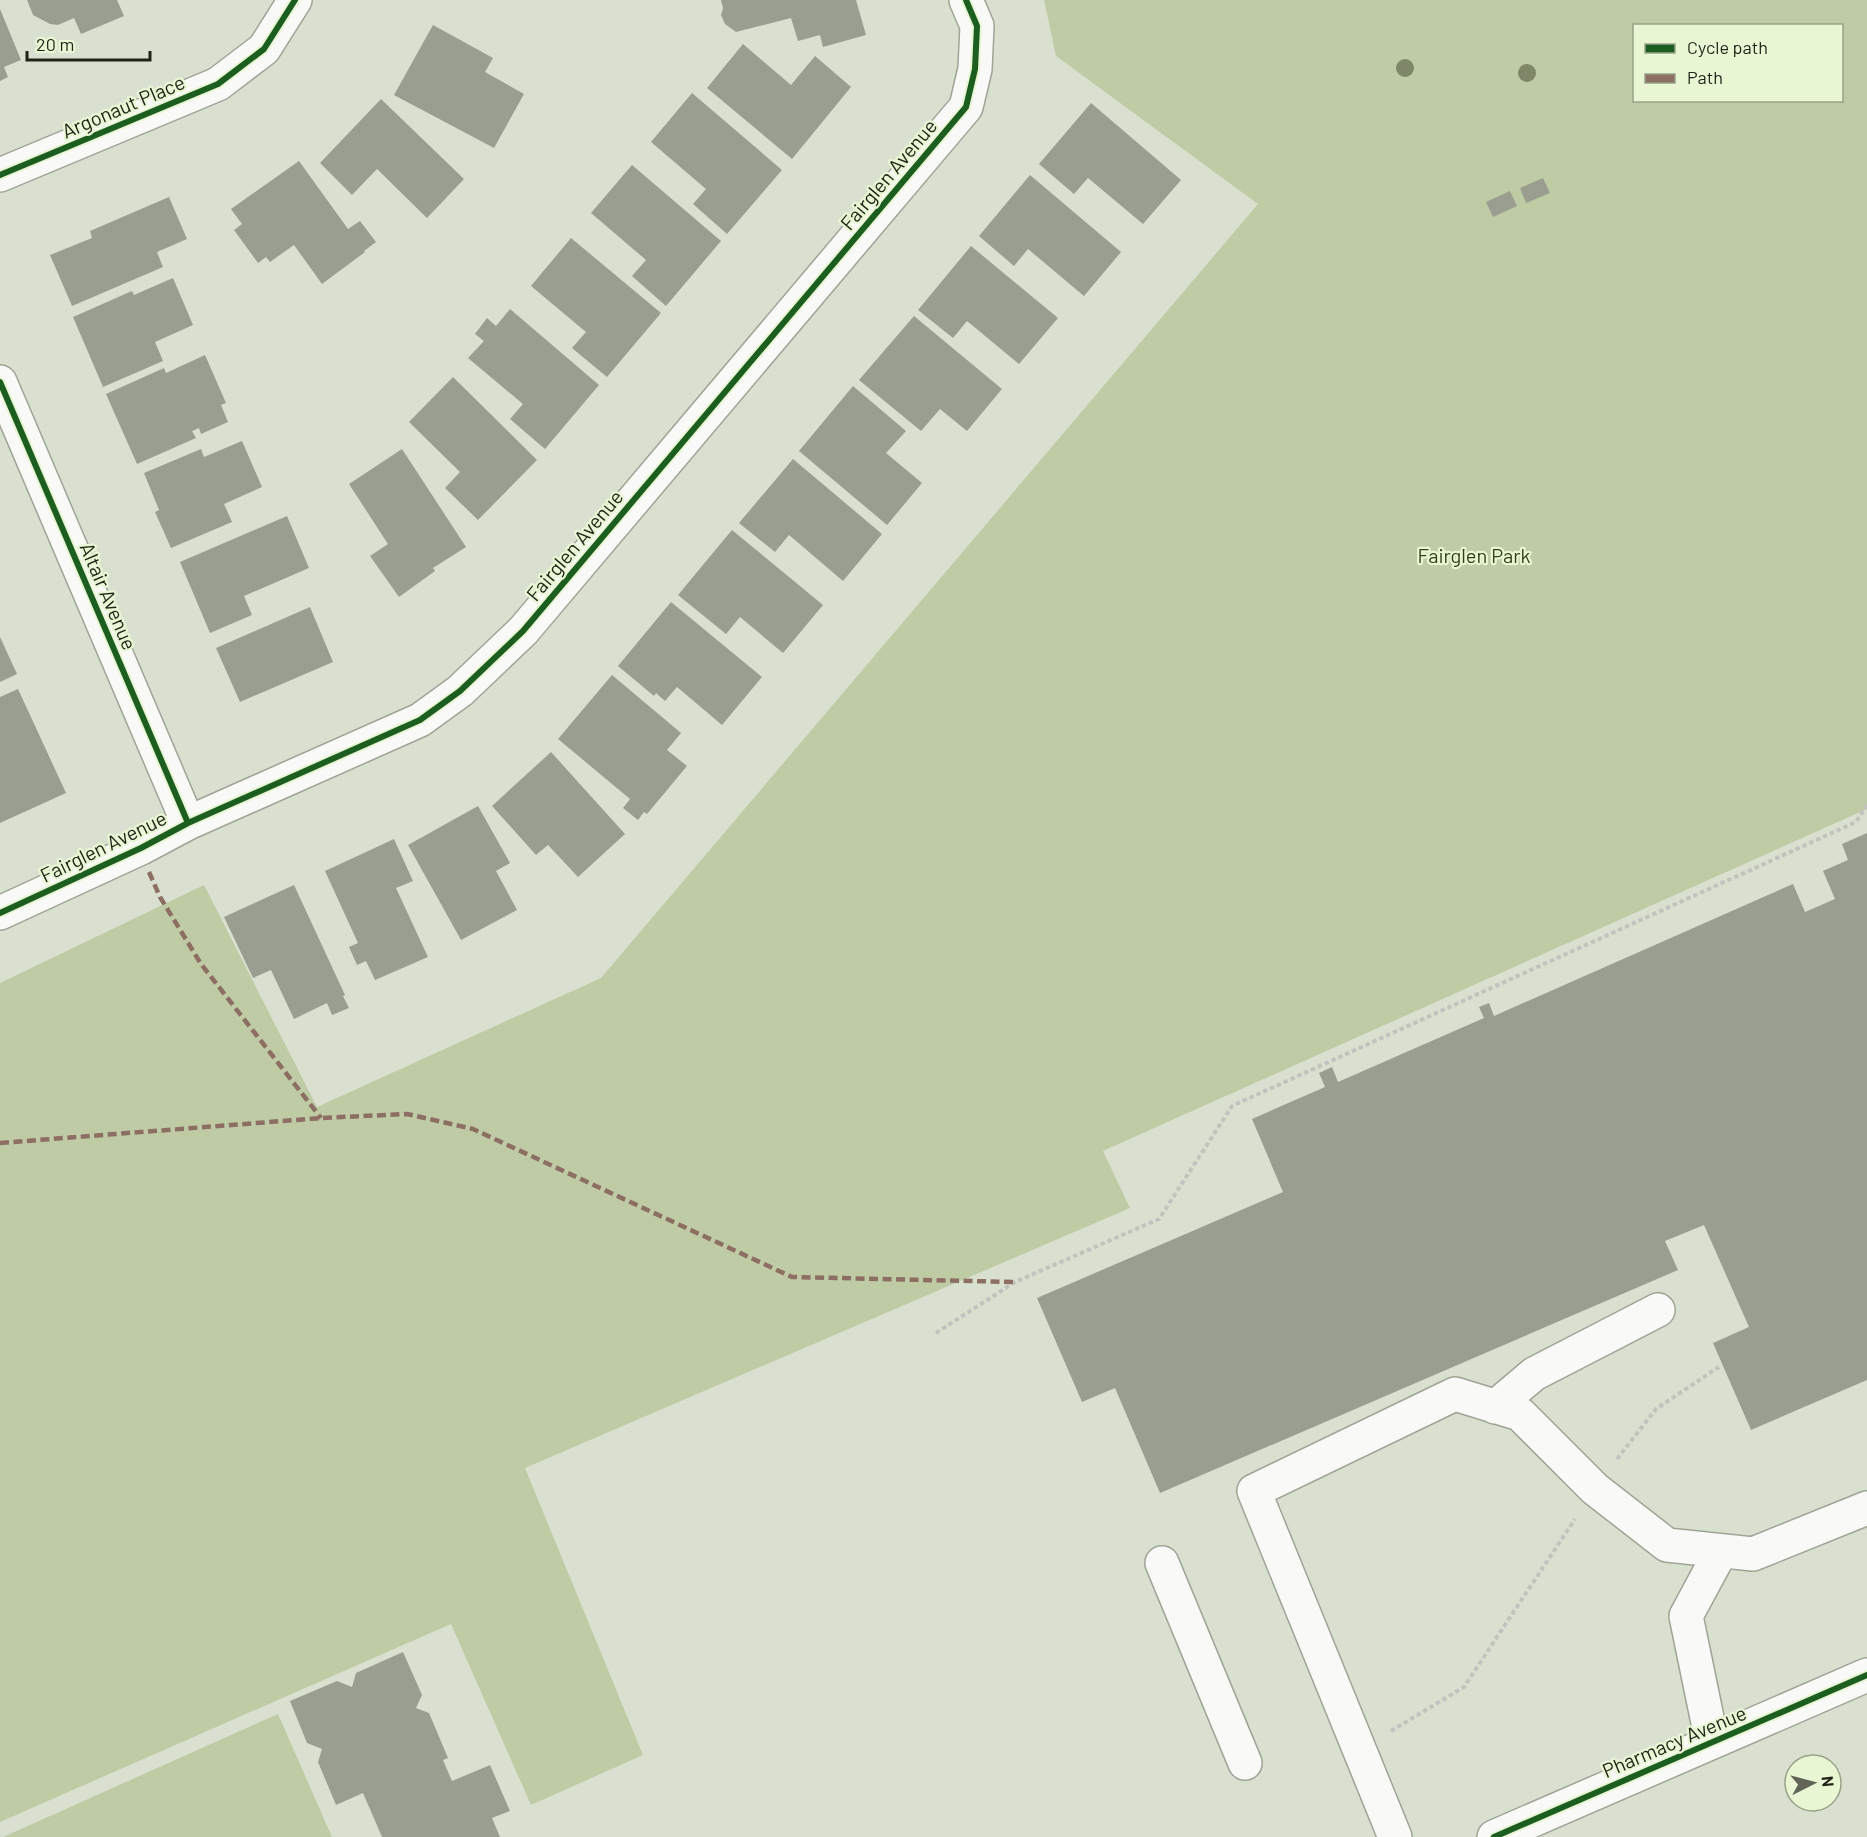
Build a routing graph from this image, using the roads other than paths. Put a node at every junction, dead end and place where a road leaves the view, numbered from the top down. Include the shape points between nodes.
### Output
1 (295, 0) edge
2 (966, 0) edge
3 (0, 176) edge
4 (0, 382) edge
5 (188, 823) junction
6 (0, 913) edge
7 (1658, 1310) dead end
8 (1495, 1407) junction
9 (1867, 1508) edge
10 (1721, 1551) junction
11 (1162, 1563) dead end
12 (1867, 1675) edge
13 (1712, 1742) junction
14 (1245, 1763) dead end
15 (1395, 1837) edge
16 (1494, 1837) edge

1 - 3 street, Argonaut Place via 264,49 218,84
2 - 5 street, Fairglen Avenue via 977,26 975,69 966,107 523,631 460,692 420,720
4 - 5 street, Altair Avenue
5 - 6 street, Fairglen Avenue
7 - 8 street via 1534,1374
8 - 10 street via 1520,1414 1595,1488 1667,1545
8 - 15 street via 1455,1394 1254,1491
9 - 10 street via 1753,1554
10 - 13 street via 1686,1616
11 - 14 street
12 - 13 street, Pharmacy Avenue
13 - 16 street, Pharmacy Avenue

